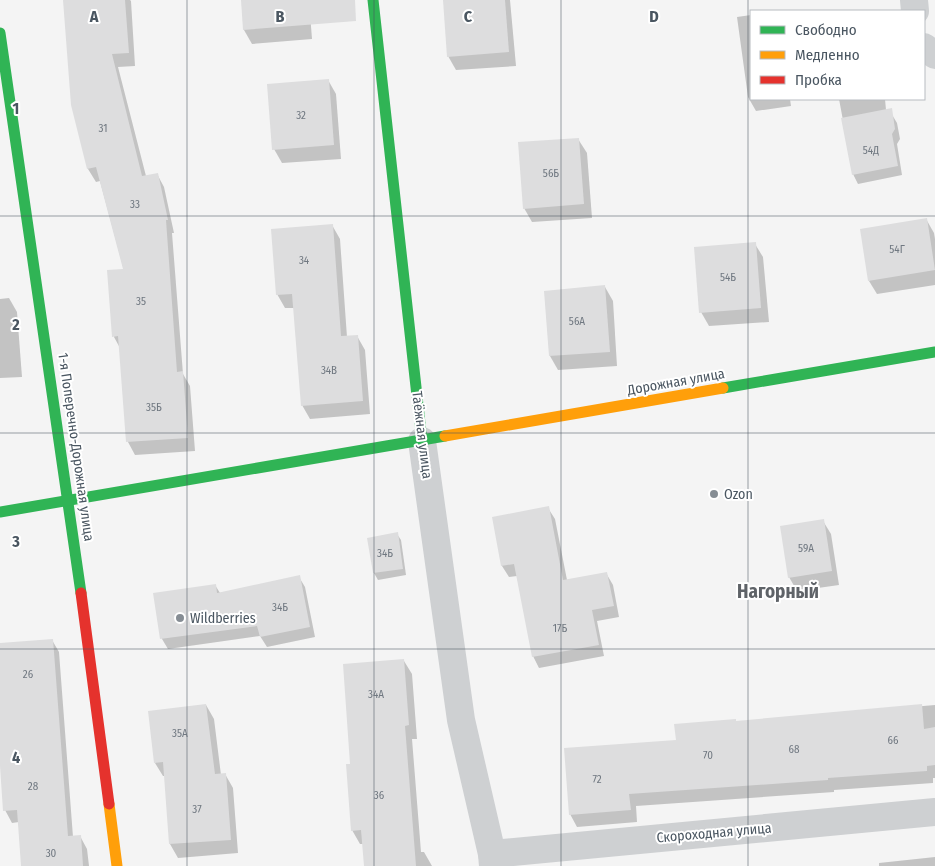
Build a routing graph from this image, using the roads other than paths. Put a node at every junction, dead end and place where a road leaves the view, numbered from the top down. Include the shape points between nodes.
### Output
1 (373, 0) edge
2 (0, 33) edge
3 (935, 352) edge
4 (422, 441) junction
5 (69, 501) junction
6 (0, 512) edge
7 (935, 812) edge
8 (493, 860) edge
9 (117, 866) edge

1 - 4 street, Таёжная улица
2 - 5 street, 1-я Поперечно-Дорожная улица
3 - 4 street, Дорожная улица
4 - 5 street, Дорожная улица
4 - 8 street, Таёжная улица via 460,720
5 - 6 street, Дорожная улица
5 - 9 street, 1-я Поперечно-Дорожная улица
7 - 8 street, Скороходная улица

